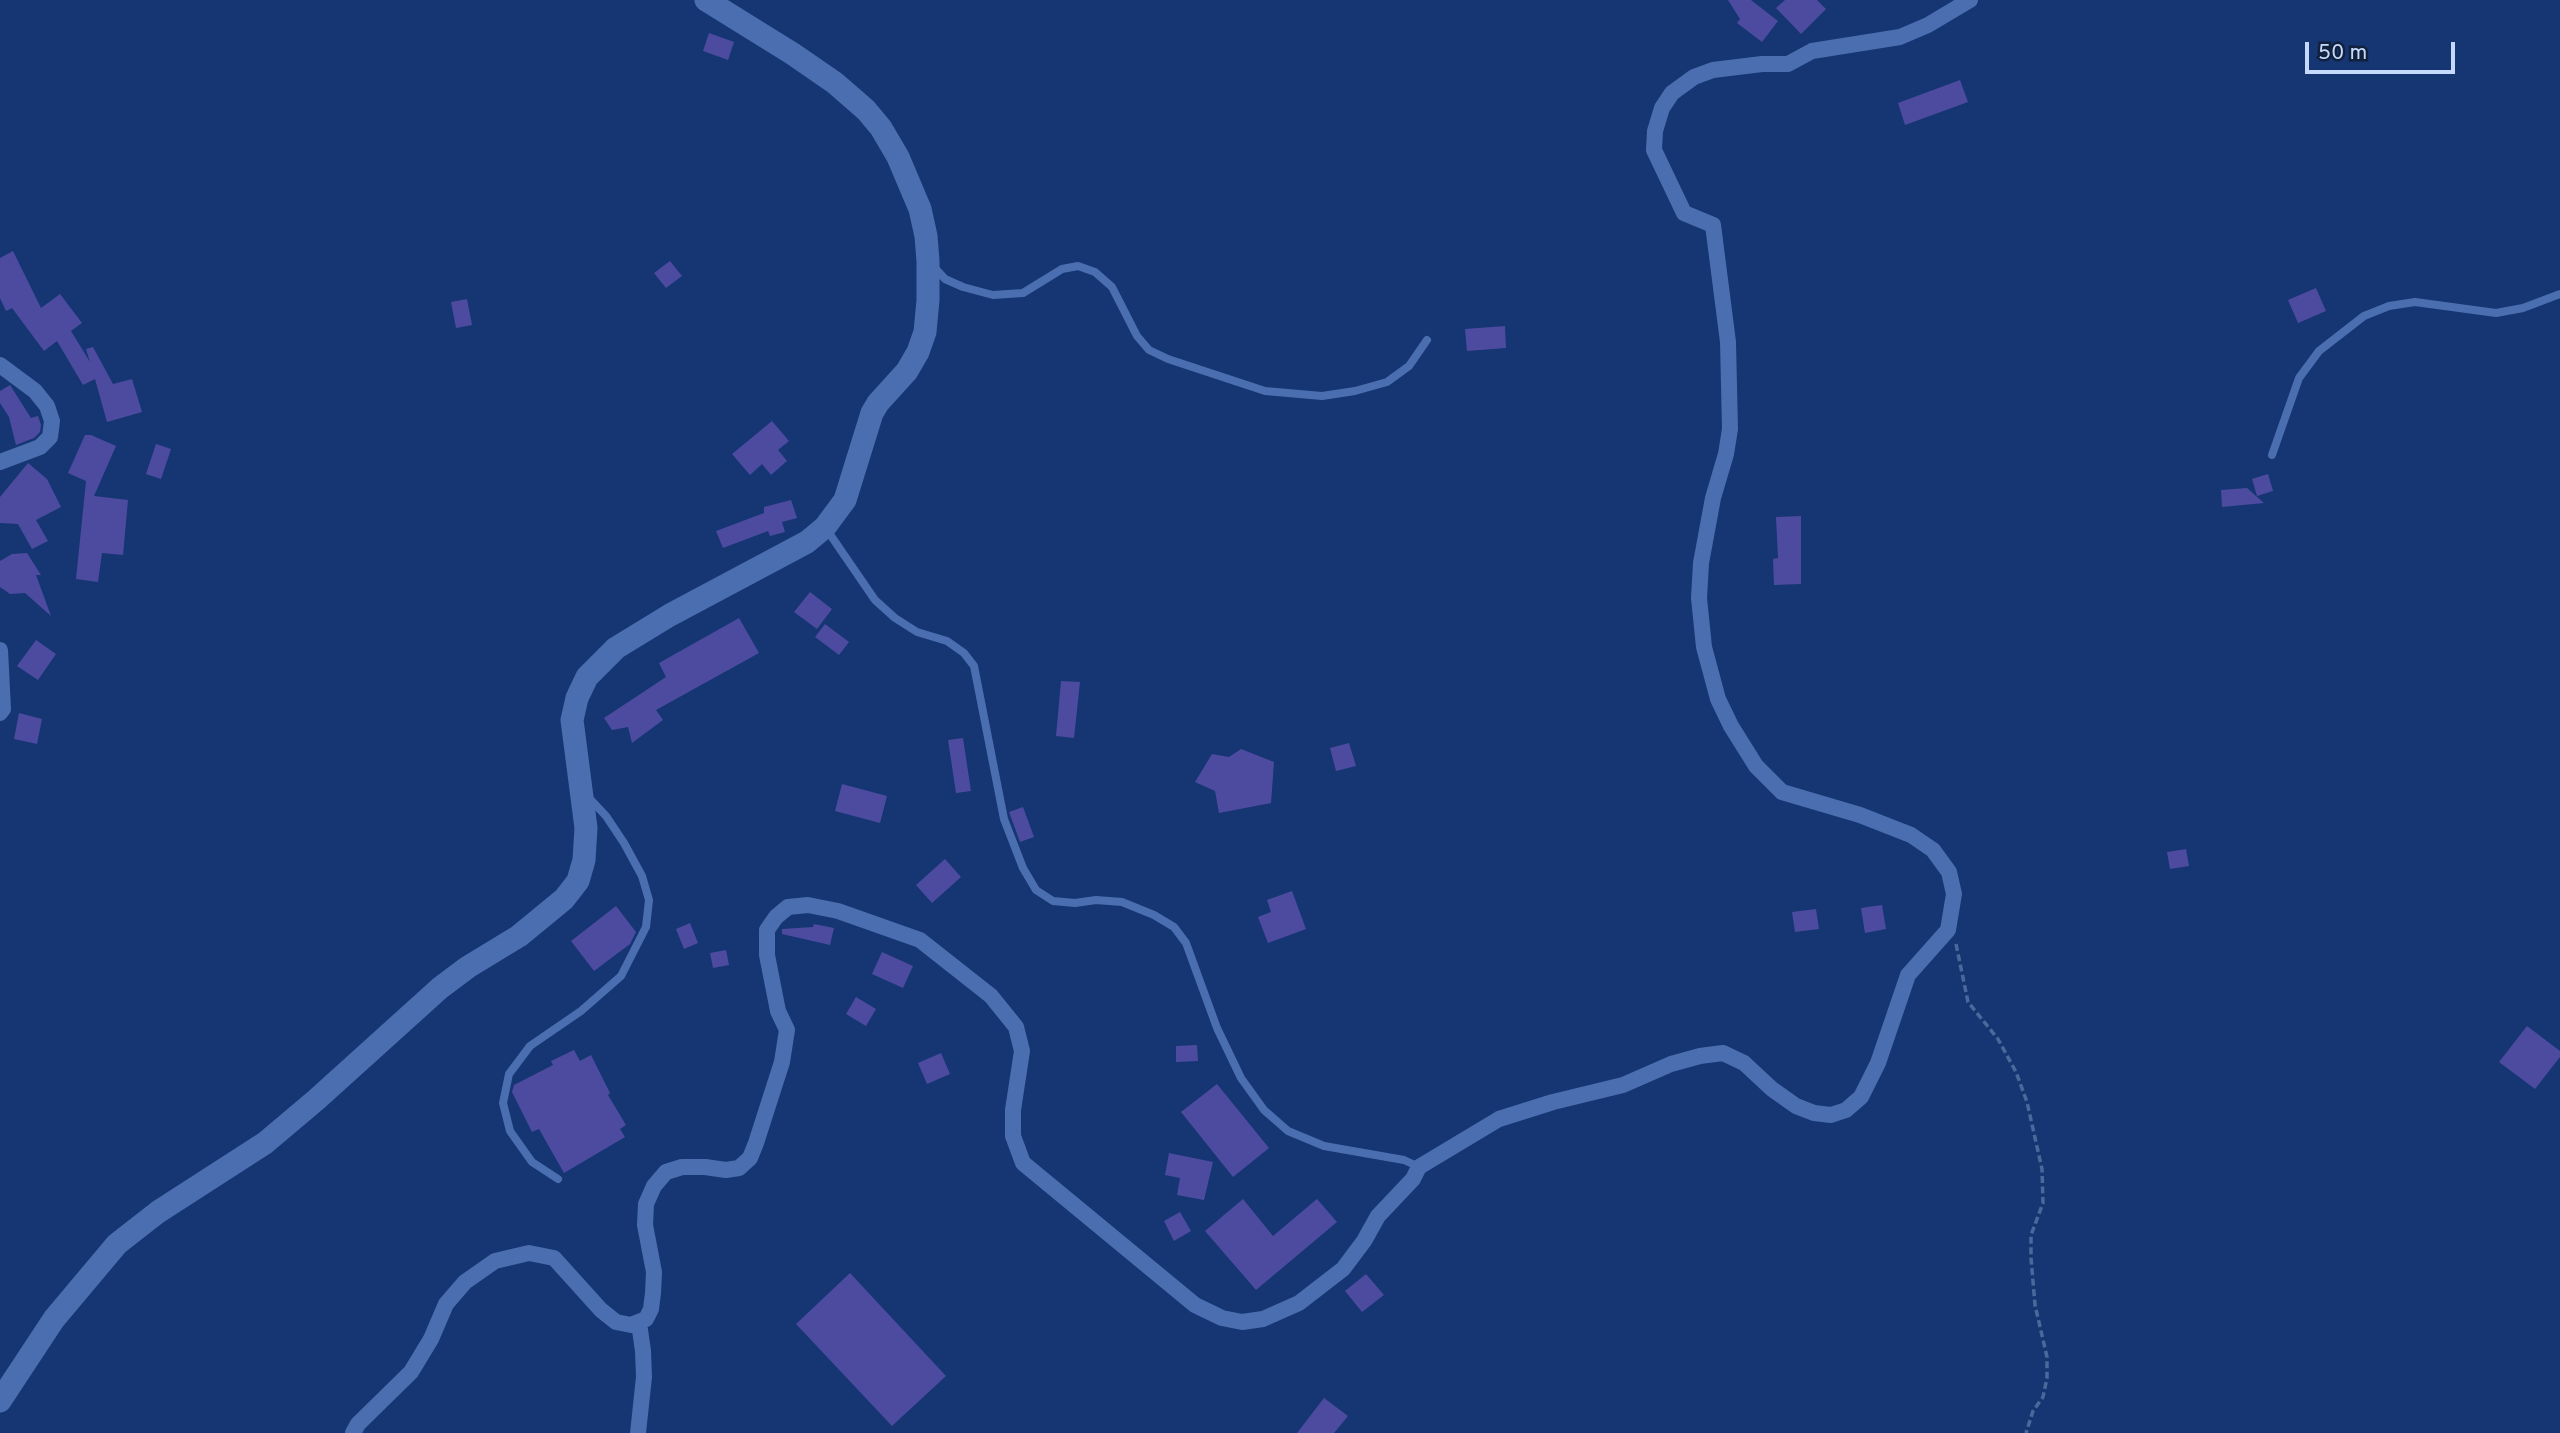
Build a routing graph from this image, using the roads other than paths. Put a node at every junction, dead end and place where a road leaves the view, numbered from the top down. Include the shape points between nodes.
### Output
1 (706, 0) edge
2 (1970, 0) edge
3 (928, 261) junction
4 (2560, 294) edge
5 (1427, 340) dead end
6 (0, 365) edge
7 (2272, 454) dead end
8 (0, 462) edge
9 (825, 527) junction
10 (0, 650) edge
11 (1, 716) edge
12 (582, 790) junction
13 (1419, 1167) junction
14 (558, 1179) dead end
15 (639, 1323) junction
16 (0, 1401) edge
17 (353, 1433) edge
18 (638, 1433) edge

1 - 3 street via 835,83 873,119 910,182 926,236
2 - 13 street via 1900,37 1812,51 1788,64 1713,70 1694,77 1672,93 1662,108 1654,150 1684,213 1713,225 1728,342 1730,429 1701,563 1699,598 1704,647 1718,699 1756,766 1782,792 1860,815 1911,835 1933,850 1949,872 1954,894 1948,930 1908,975 1878,1063 1860,1097 1846,1110 1831,1115 1814,1113 1788,1101 1744,1063 1723,1053 1700,1056 1623,1085 1499,1119
3 - 5 lane via 945,279 993,295 1023,293 1062,269 1078,266 1095,272 1112,287 1149,350 1265,391 1322,396 1387,382 1409,366
3 - 9 street via 925,332 918,352 872,413 845,500
4 - 7 lane via 2497,313 2415,302 2364,316 2319,351 2299,378
6 - 8 street via 35,391 52,421 50,437 40,447
9 - 12 street via 616,648 587,677 572,720
9 - 13 lane via 875,600 917,632 964,653 974,666 1004,819 1036,891 1053,901 1122,902 1174,928 1186,943 1241,1078 1264,1110 1288,1131 1324,1146 1404,1160
10 - 11 street
12 - 14 lane via 624,843 649,900 646,927 621,976 581,1011 530,1045 509,1074 503,1102 510,1131 532,1162
12 - 16 street via 584,860 578,881 564,899 519,936 440,988 265,1143 117,1244 54,1319
13 - 15 street via 1378,1216 1343,1269 1299,1303 1263,1319 1242,1322 1222,1318 1195,1305 1023,1163 1013,1136 1022,1051 1016,1027 991,996 920,940 838,911 808,905 788,907 767,930 767,955 787,1030 782,1062 756,1143 739,1168 682,1167 666,1172 654,1186 646,1204 653,1293 646,1318
15 - 17 street via 616,1322 554,1258 529,1253 495,1261 465,1282 411,1372
15 - 18 street via 644,1377

